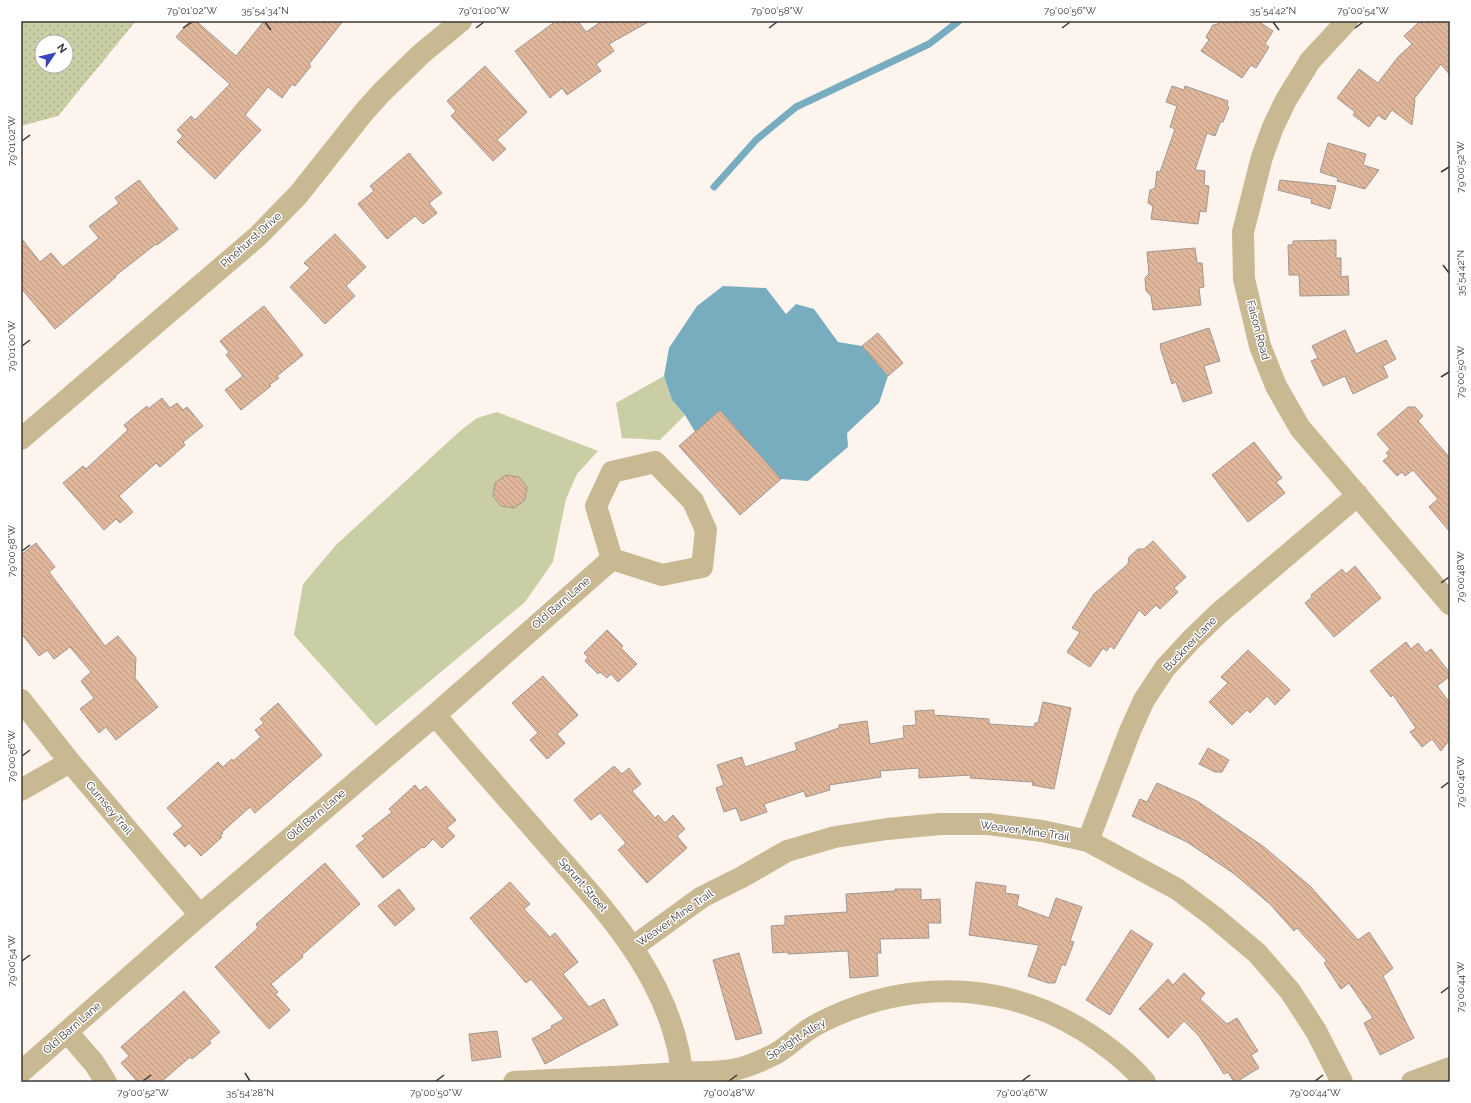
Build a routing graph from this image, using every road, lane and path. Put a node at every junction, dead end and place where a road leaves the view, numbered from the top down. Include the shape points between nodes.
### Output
1 (460, 21) edge
2 (1347, 21) edge
3 (21, 439) edge
4 (1358, 495) junction
5 (612, 559) junction
6 (1450, 604) edge
7 (21, 700) edge
8 (435, 715) junction
9 (70, 762) junction
10 (21, 790) edge
11 (1088, 841) junction
12 (200, 915) junction
13 (633, 948) junction
14 (67, 1032) junction
15 (1450, 1068) edge
16 (21, 1072) edge
17 (683, 1077) edge
18 (106, 1082) edge
19 (514, 1082) edge
20 (1145, 1082) edge
21 (1342, 1082) edge
22 (1412, 1082) edge

1 - 3 street, Pinehurst Drive via 381,92 298,195 258,236
2 - 4 street, Faison Road via 1310,61 1273,127 1262,157 1243,232 1244,279 1260,346 1276,386 1300,428
4 - 6 street, Faison Road
4 - 11 street, Buckner Lane via 1219,613 1165,668 1144,700 1130,731
5 - 5 street via 662,575 702,567 706,530 693,501 655,462 612,472 596,506
5 - 8 street, Old Barn Lane
7 - 9 street, Gurnsey Trail
8 - 12 street, Old Barn Lane
8 - 13 street, Sprunt Street via 572,872
9 - 10 street
9 - 12 street, Gurnsey Trail
11 - 13 street, Weaver Mine Trail via 988,824 940,824 887,829 835,838 787,851 702,897
11 - 21 street, Weaver Mine Trail via 1177,889 1257,953 1290,991 1316,1031
12 - 14 street, Old Barn Lane
13 - 17 street, Sprunt Street via 661,996 677,1044
14 - 16 street, Old Barn Lane
14 - 18 street via 94,1063
15 - 22 street
17 - 19 street, Spaight Alley
17 - 20 street, Spaight Alley via 737,1069 757,1063 807,1031 860,1006 892,997 954,991 984,994 1050,1012 1079,1027 1112,1050

